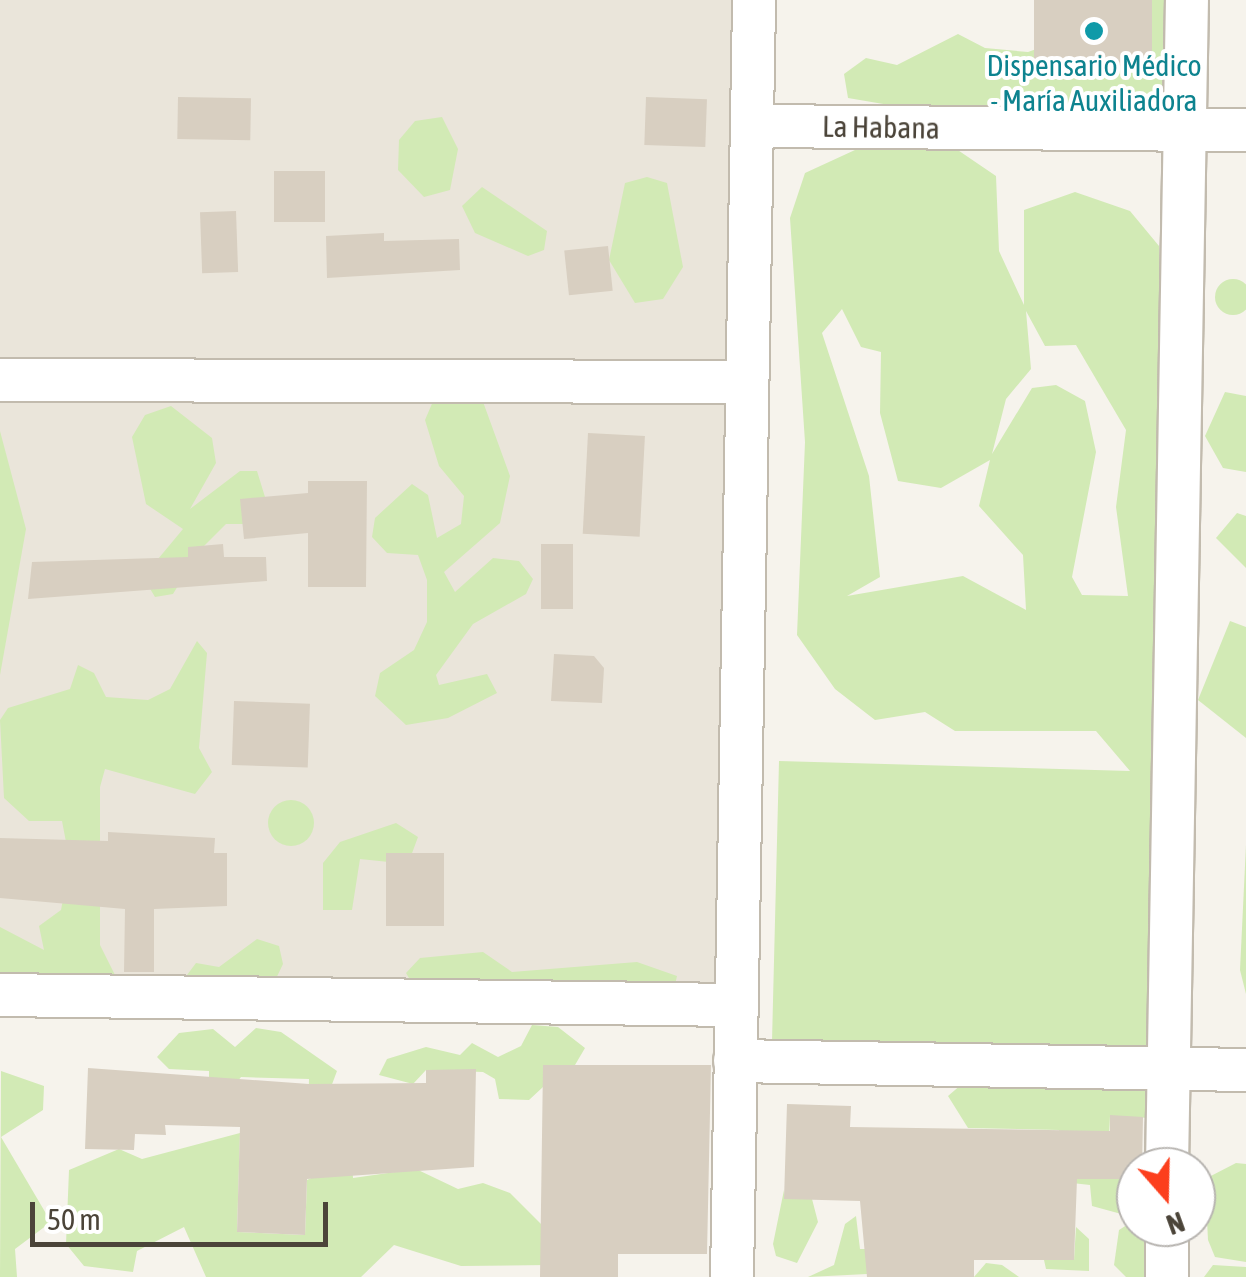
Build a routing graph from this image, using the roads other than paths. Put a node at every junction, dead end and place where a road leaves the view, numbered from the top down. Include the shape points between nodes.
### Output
1 (754, 0) edge
2 (1187, 0) edge
3 (756, 126) junction
4 (1184, 130) junction
5 (1246, 130) edge
6 (0, 380) edge
7 (743, 382) junction
8 (0, 994) edge
9 (736, 1005) junction
10 (735, 1061) junction
11 (1166, 1070) junction
12 (1246, 1070) edge
13 (1166, 1147) edge
14 (1167, 1247) edge
15 (732, 1277) edge
16 (1167, 1277) edge

1 - 3 street
2 - 4 street
3 - 4 street, La Habana
3 - 7 street
4 - 5 street, La Habana
4 - 11 street
6 - 7 street
7 - 9 street
8 - 9 street
9 - 10 street
10 - 11 street
10 - 15 street
11 - 12 street
11 - 13 street
14 - 16 street

